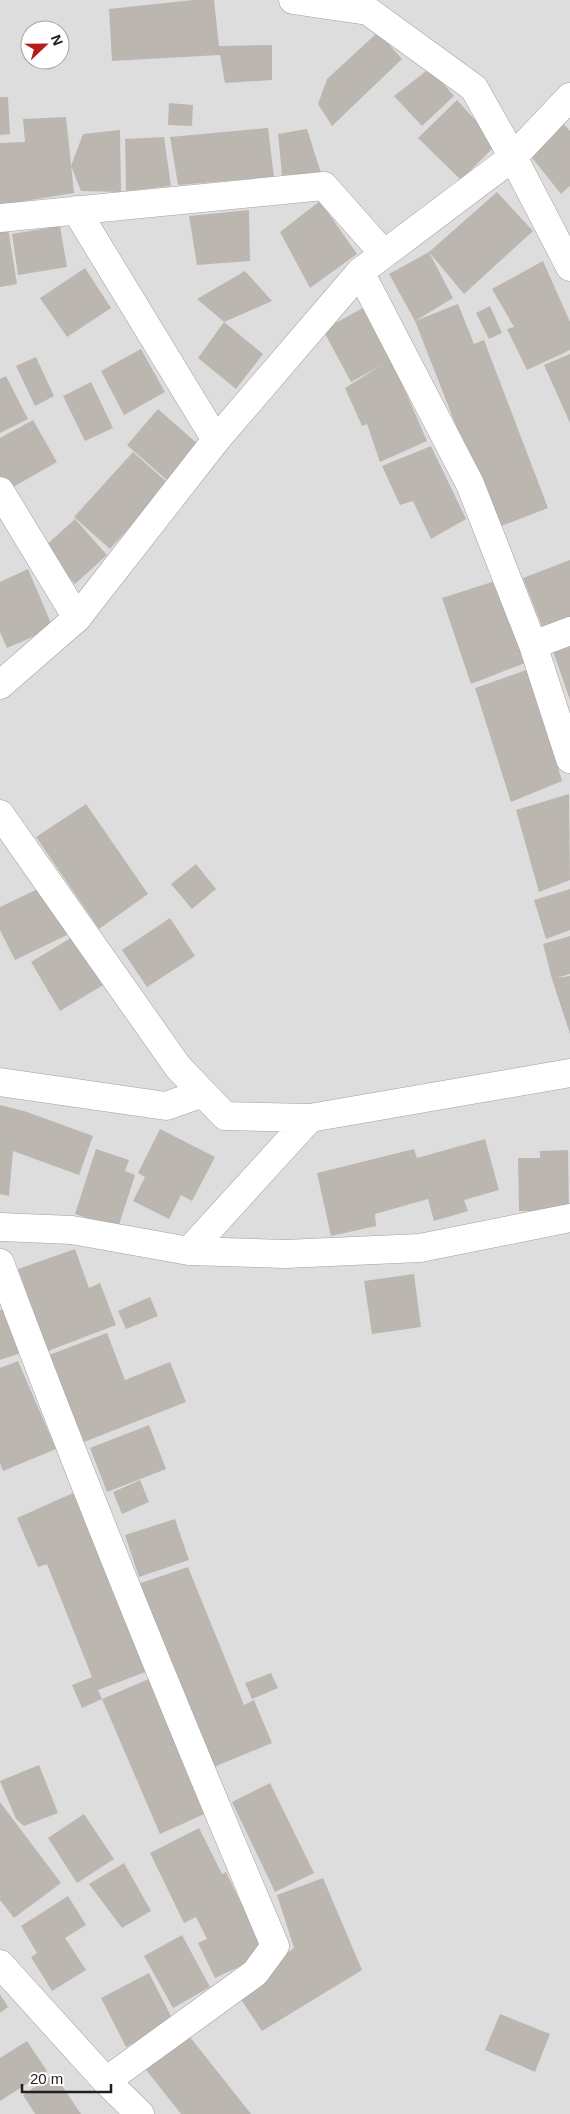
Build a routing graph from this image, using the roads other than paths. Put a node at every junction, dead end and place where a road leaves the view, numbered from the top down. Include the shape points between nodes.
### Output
1 (293, 0) edge
2 (570, 97) edge
3 (513, 157) junction
4 (76, 210) junction
5 (0, 218) edge
6 (384, 254) junction
7 (570, 267) edge
8 (360, 272) junction
9 (216, 440) junction
10 (0, 491) edge
11 (77, 618) junction
12 (570, 631) edge
13 (533, 645) junction
14 (0, 685) edge
15 (570, 759) edge
16 (0, 814) edge
17 (570, 1073) edge
18 (0, 1082) edge
19 (203, 1093) junction
20 (310, 1118) junction
21 (570, 1218) edge
22 (0, 1227) edge
23 (189, 1251) junction
24 (0, 1263) edge
25 (0, 1964) edge
26 (106, 2081) junction
27 (140, 2114) edge

1 - 3 street via 368,11 474,88
2 - 3 street
3 - 6 street
3 - 7 street
4 - 5 street
4 - 6 street via 324,186
4 - 9 street
6 - 8 street
8 - 9 street
8 - 13 street via 470,484
9 - 11 street
10 - 11 street
11 - 14 street
12 - 13 street
13 - 15 street
16 - 19 street via 178,1067
17 - 20 street
18 - 19 street via 166,1106
19 - 20 street via 225,1116
20 - 23 street
21 - 23 street via 420,1248 285,1254
22 - 23 street via 72,1230
24 - 26 street via 52,1404 180,1722 275,1946 255,1973
25 - 26 street
26 - 27 street

